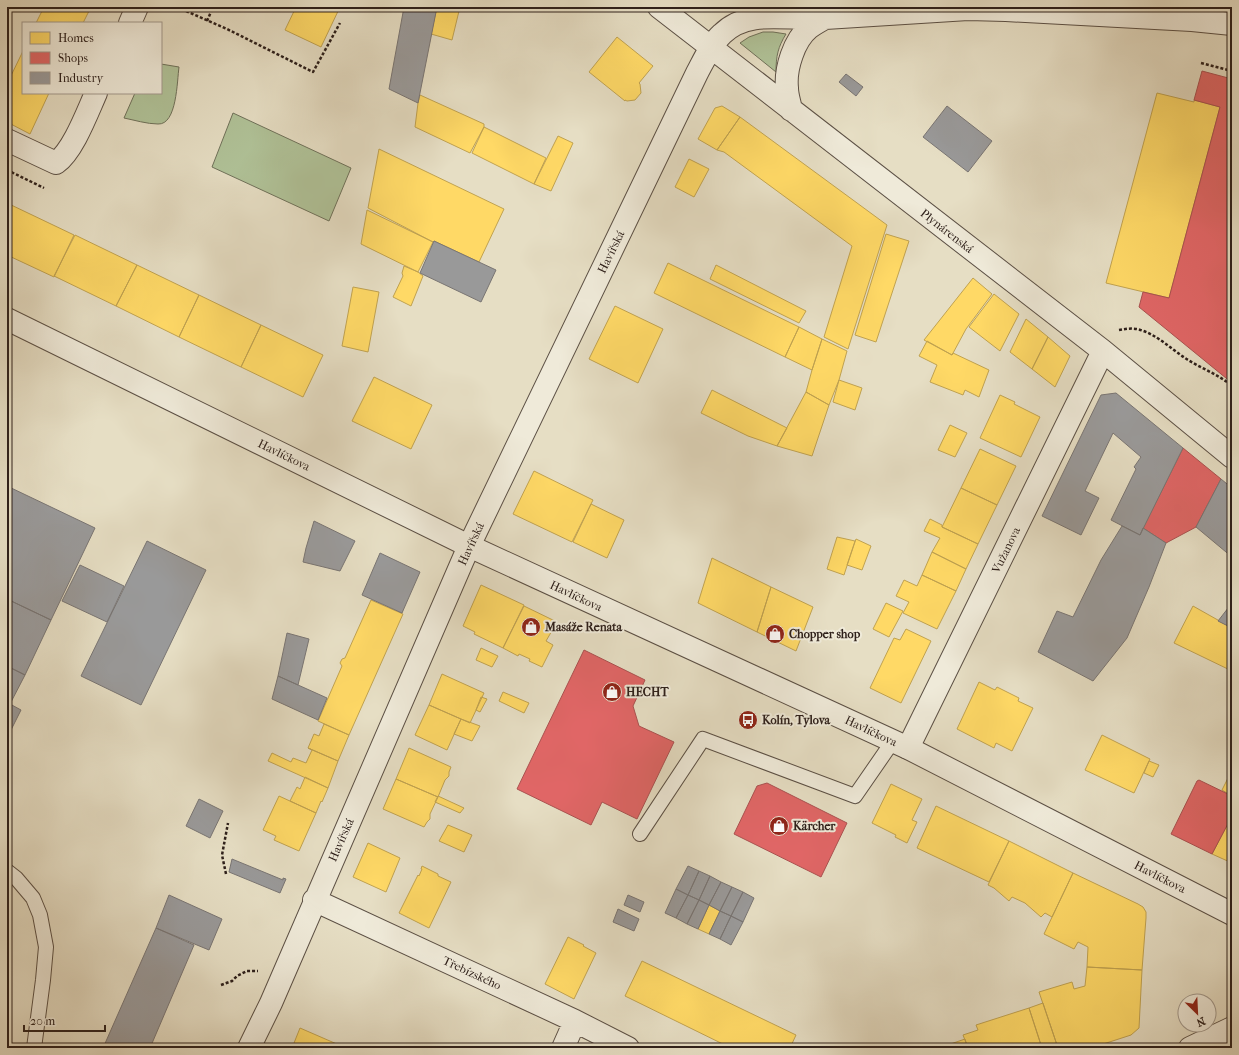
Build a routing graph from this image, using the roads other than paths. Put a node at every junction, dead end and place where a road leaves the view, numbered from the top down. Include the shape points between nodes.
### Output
1 (137, 7) edge
2 (659, 7) edge
3 (825, 18) junction
4 (130, 22) edge
5 (1232, 24) edge
6 (711, 48) junction
7 (96, 94) edge
8 (791, 110) junction
9 (7, 140) edge
10 (7, 319) edge
11 (1103, 351) junction
12 (1232, 458) edge
13 (469, 546) junction
14 (901, 744) junction
15 (640, 834) dead end
16 (7, 871) edge
17 (314, 900) junction
18 (1232, 914) edge
19 (575, 1021) junction
20 (1232, 1028) edge
21 (34, 1048) edge
22 (249, 1048) edge
23 (563, 1048) edge
24 (628, 1048) edge
25 (1190, 1048) edge

1 - 4 street
2 - 6 street, Plynárenská
3 - 5 street, Havířská via 968,9
3 - 6 street, Havířská via 751,18 734,24 721,34
3 - 8 street via 809,28 794,50 786,88
6 - 8 street, Plynárenská
6 - 13 street, Havířská
7 - 9 street via 70,147 56,163
8 - 11 street, Plynárenská
10 - 13 street, Havlíčkova
11 - 12 street, Plynárenská
11 - 14 street, Vužanova
13 - 14 street, Havlíčkova
13 - 17 street, Havířská
14 - 15 lane via 855,796 703,739
14 - 18 street, Havlíčkova
16 - 21 lane via 33,898 40,915 46,947
17 - 19 street, Třebízského
17 - 22 street, Havířská
19 - 23 street
19 - 24 street, Třebízského
20 - 25 street

